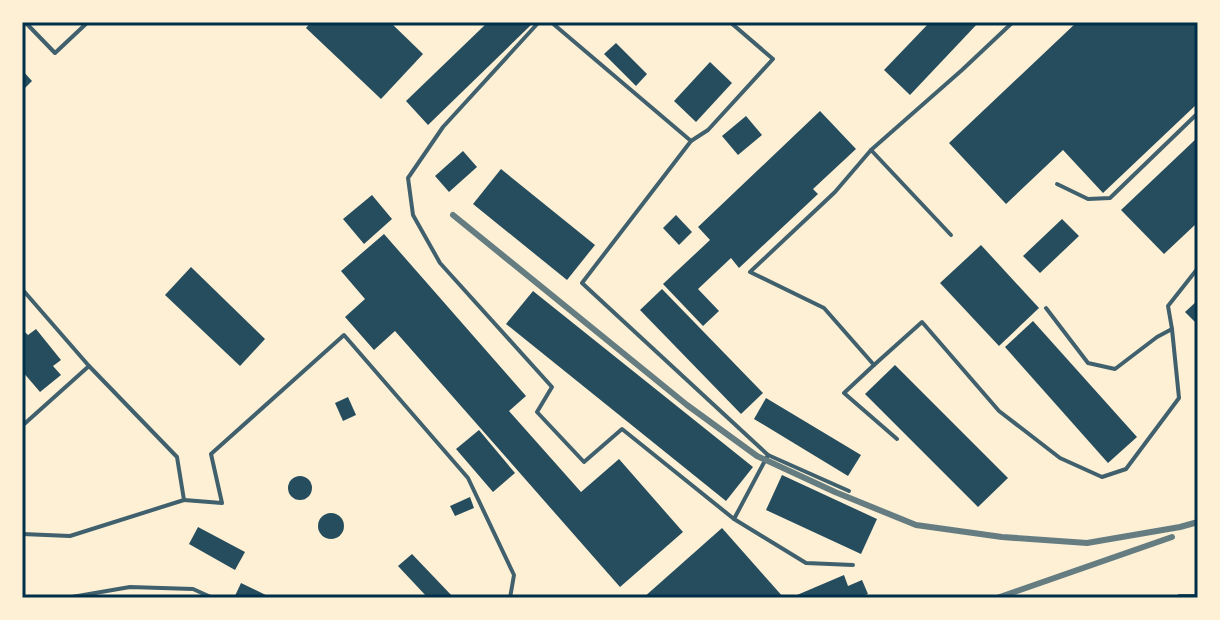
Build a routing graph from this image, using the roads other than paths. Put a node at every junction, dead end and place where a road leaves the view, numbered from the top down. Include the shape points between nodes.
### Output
1 (25, 22) edge
2 (88, 22) edge
3 (539, 22) edge
4 (551, 22) edge
5 (730, 22) edge
6 (1013, 22) edge
7 (1198, 113) edge
8 (691, 141) junction
9 (871, 150) junction
10 (1057, 184) dead end
11 (951, 235) dead end
12 (1198, 268) edge
13 (22, 289) edge
14 (1046, 308) dead end
15 (1172, 329) junction
16 (874, 365) junction
17 (89, 366) junction
18 (22, 426) edge
19 (897, 439) dead end
20 (768, 455) junction
21 (849, 491) dead end
22 (184, 500) junction
23 (734, 519) junction
24 (22, 534) edge
25 (853, 565) dead end
26 (66, 598) edge
27 (213, 598) edge
28 (360, 598) edge
29 (410, 598) edge
30 (510, 598) edge
31 (1180, 598) edge
32 (1198, 598) edge

1 - 2 lane via 55,53
3 - 23 lane via 443,127 408,178 413,215 440,263 552,387 537,412 584,462 622,429
4 - 8 lane
5 - 8 lane via 773,59 708,130
6 - 9 lane
7 - 10 lane via 1110,198 1088,199
8 - 20 lane via 582,283
9 - 11 lane
9 - 16 lane via 835,192 750,272 824,308
12 - 15 lane via 1168,306
13 - 17 lane
14 - 15 lane via 1088,363 1115,369
15 - 16 lane via 1179,398 1126,469 1102,477 1060,458 999,411 922,322
16 - 19 lane via 844,393
17 - 18 lane
17 - 22 lane via 177,457
20 - 21 lane
20 - 23 lane
22 - 24 lane via 70,536
22 - 30 lane via 222,503 211,454 344,335 468,478 514,575
23 - 25 lane via 806,563
26 - 27 lane via 130,587 193,589
28 - 29 lane
31 - 32 street

